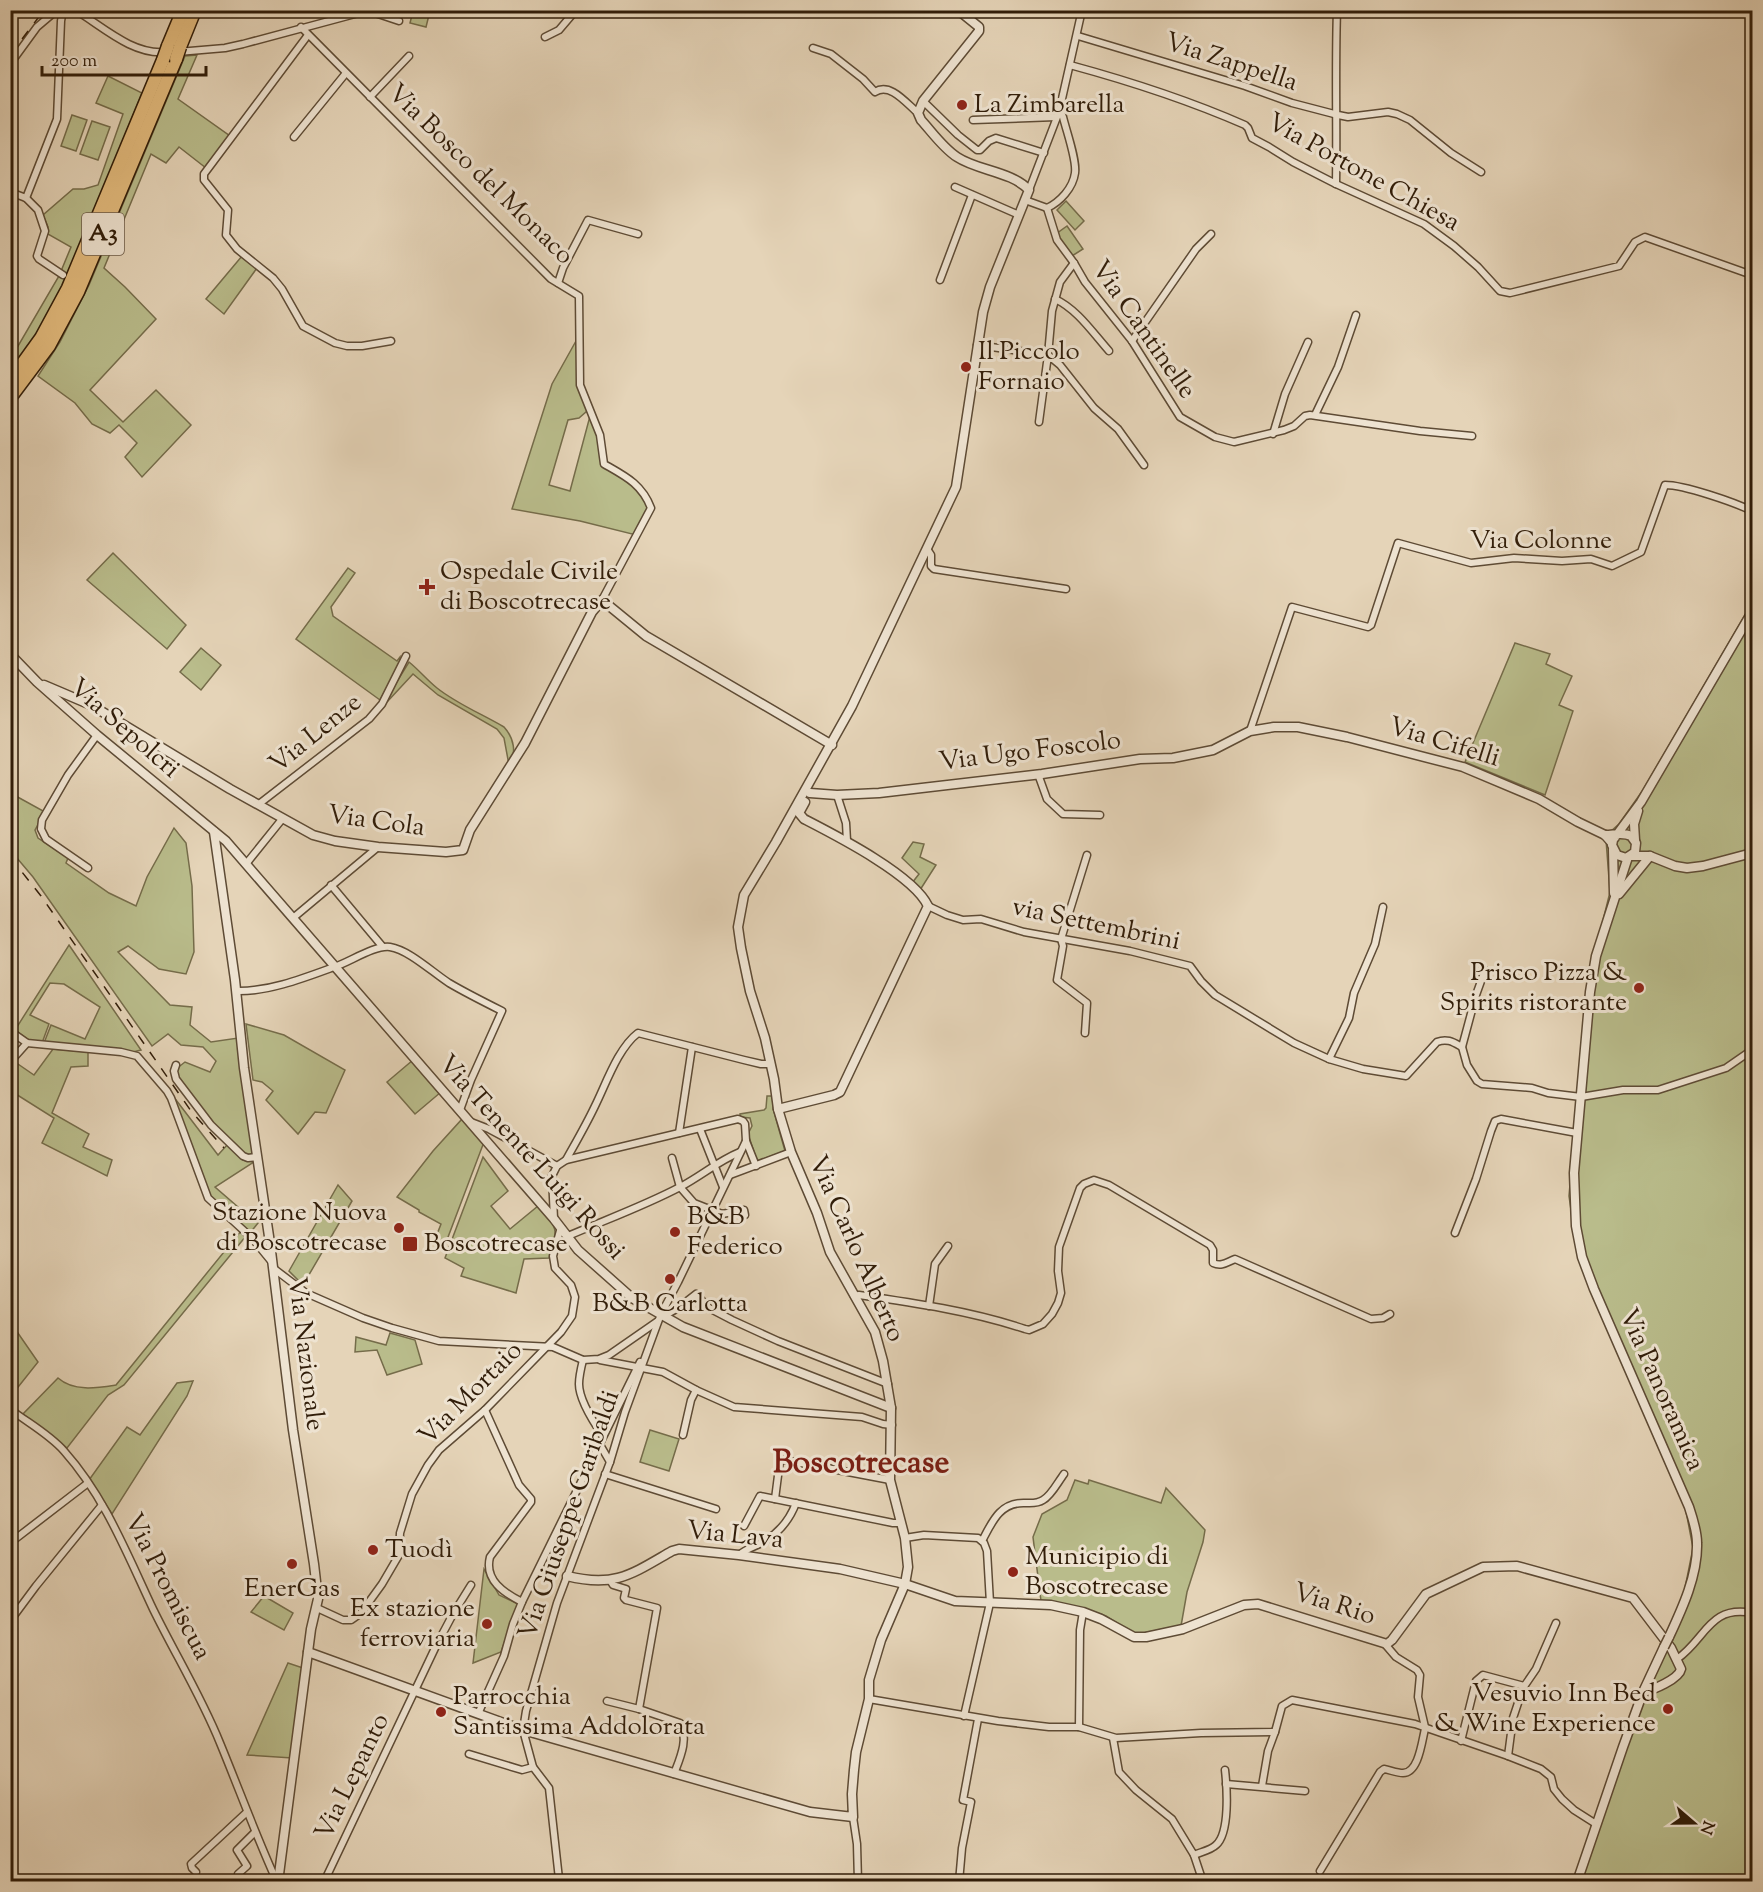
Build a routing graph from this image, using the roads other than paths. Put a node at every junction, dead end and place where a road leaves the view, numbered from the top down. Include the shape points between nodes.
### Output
1 (57, 10) edge
2 (63, 10) edge
3 (75, 10) edge
4 (183, 10) edge
5 (195, 10) edge
6 (361, 10) edge
7 (366, 10) edge
8 (576, 10) edge
9 (958, 10) edge
10 (1082, 10) edge
11 (1337, 10) edge
12 (399, 21) dead end
13 (301, 27) junction
14 (308, 35) junction
15 (1078, 36) junction
16 (545, 37) dead end
17 (813, 48) dead end
18 (172, 53) junction
19 (409, 56) dead end
20 (10, 64) edge
21 (1070, 64) junction
22 (346, 72) junction
23 (370, 97) junction
24 (923, 101) junction
25 (918, 112) junction
26 (1057, 115) junction
27 (1338, 115) junction
28 (973, 120) dead end
29 (294, 137) dead end
30 (1044, 153) junction
31 (1481, 172) dead end
32 (1336, 184) junction
33 (955, 187) dead end
34 (1029, 190) junction
35 (10, 192) edge
36 (972, 195) junction
37 (26, 198) junction
38 (1025, 200) junction
39 (1047, 208) junction
40 (1019, 215) junction
41 (638, 234) dead end
42 (1211, 234) dead end
43 (1074, 263) junction
44 (63, 275) dead end
45 (1752, 275) edge
46 (940, 280) dead end
47 (558, 283) junction
48 (1055, 299) junction
49 (1356, 315) dead end
50 (391, 341) dead end
51 (1132, 341) junction
52 (1308, 342) dead end
53 (977, 345) junction
54 (1109, 351) dead end
55 (1048, 355) junction
56 (10, 381) edge
57 (10, 398) edge
58 (1315, 415) junction
59 (1038, 422) dead end
60 (1273, 434) junction
61 (1472, 436) dead end
62 (1144, 465) dead end
63 (1752, 511) edge
64 (927, 549) junction
65 (1066, 590) dead end
66 (602, 600) junction
67 (1752, 612) edge
68 (10, 654) edge
69 (406, 656) dead end
70 (37, 682) junction
71 (1250, 731) junction
72 (97, 735) junction
73 (832, 745) junction
74 (1038, 774) junction
75 (810, 793) junction
76 (837, 795) junction
77 (1641, 802) junction
78 (259, 804) junction
79 (800, 813) junction
80 (1100, 815) dead end
81 (283, 818) junction
82 (214, 832) junction
83 (1611, 840) junction
84 (847, 841) junction
85 (1635, 841) junction
86 (378, 847) junction
87 (1752, 853) edge
88 (1087, 855) dead end
89 (1629, 856) junction
90 (1650, 856) junction
91 (246, 864) junction
92 (88, 868) dead end
93 (759, 871) junction
94 (331, 885) junction
95 (1615, 899) junction
96 (928, 906) junction
97 (1383, 907) dead end
98 (293, 918) junction
99 (1061, 939) junction
100 (382, 946) junction
101 (336, 967) junction
102 (1485, 970) dead end
103 (236, 991) junction
104 (1085, 1033) dead end
105 (12, 1034) edge
106 (27, 1043) junction
107 (692, 1047) junction
108 (1462, 1047) junction
109 (1752, 1050) edge
110 (20, 1051) junction
111 (10, 1052) edge
112 (1329, 1059) junction
113 (10, 1062) edge
114 (771, 1064) junction
115 (176, 1065) dead end
116 (1581, 1097) junction
117 (778, 1109) junction
118 (460, 1110) junction
119 (470, 1122) junction
120 (700, 1129) junction
121 (679, 1133) junction
122 (1577, 1133) junction
123 (747, 1141) junction
124 (740, 1152) junction
125 (790, 1152) junction
126 (257, 1157) junction
127 (672, 1158) dead end
128 (566, 1160) junction
129 (715, 1165) junction
130 (556, 1166) junction
131 (756, 1166) junction
132 (729, 1175) junction
133 (680, 1187) junction
134 (723, 1187) junction
135 (712, 1211) junction
136 (745, 1215) dead end
137 (554, 1219) junction
138 (561, 1227) junction
139 (1455, 1233) dead end
140 (568, 1236) junction
141 (948, 1246) dead end
142 (272, 1265) junction
143 (854, 1296) junction
144 (929, 1306) junction
145 (1389, 1314) dead end
146 (661, 1317) junction
147 (546, 1347) junction
148 (599, 1359) junction
149 (583, 1360) junction
150 (640, 1366) junction
151 (888, 1384) junction
152 (696, 1390) junction
153 (891, 1408) junction
154 (10, 1409) edge
155 (484, 1410) junction
156 (892, 1425) junction
157 (683, 1435) dead end
158 (603, 1436) junction
159 (599, 1443) junction
160 (610, 1462) junction
161 (605, 1474) junction
162 (1064, 1474) dead end
163 (890, 1480) junction
164 (88, 1483) junction
165 (775, 1499) junction
166 (796, 1503) junction
167 (102, 1505) junction
168 (716, 1509) dead end
169 (900, 1523) junction
170 (744, 1527) dead end
171 (905, 1538) junction
172 (982, 1541) junction
173 (10, 1543) edge
174 (739, 1555) junction
175 (567, 1576) junction
176 (610, 1580) junction
177 (905, 1584) junction
178 (471, 1585) dead end
179 (522, 1602) junction
180 (990, 1603) junction
181 (317, 1608) junction
182 (1083, 1612) junction
183 (1752, 1613) edge
184 (10, 1621) edge
185 (1556, 1623) dead end
186 (1384, 1643) junction
187 (308, 1652) junction
188 (1677, 1659) junction
189 (1524, 1686) junction
190 (416, 1690) junction
191 (1643, 1692) junction
192 (868, 1699) junction
193 (607, 1701) dead end
194 (639, 1709) junction
195 (478, 1714) junction
196 (964, 1716) junction
197 (978, 1719) junction
198 (1079, 1727) junction
199 (1425, 1728) junction
200 (523, 1730) junction
201 (1275, 1732) junction
202 (1113, 1738) junction
203 (1461, 1741) junction
204 (469, 1754) dead end
205 (1508, 1756) junction
206 (533, 1767) junction
207 (1225, 1770) dead end
208 (674, 1774) junction
209 (1226, 1784) junction
210 (1262, 1786) junction
211 (1305, 1791) dead end
212 (247, 1812) junction
213 (853, 1817) junction
214 (1596, 1824) junction
215 (255, 1832) junction
216 (1194, 1855) junction
217 (1320, 1871) dead end
218 (196, 1872) dead end
219 (238, 1874) dead end
220 (277, 1881) edge
221 (324, 1881) edge
222 (558, 1881) edge
223 (858, 1881) edge
224 (959, 1881) edge
225 (1203, 1881) edge
226 (1577, 1881) edge

1 - 20 street via 37,27
2 - 37 street via 57,119
3 - 13 street via 132,45 156,53 225,48
4 - 18 highway, A3
5 - 18 highway, A3
6 - 13 street
7 - 12 street
8 - 16 street via 559,30
9 - 24 street via 979,31
10 - 15 street
11 - 27 street
13 - 14 street, Via Bosco del Monaco
14 - 22 street, Via Bosco del Monaco
14 - 50 street via 204,174 204,180 228,210 226,235 278,283 303,326 347,346
15 - 21 street
15 - 27 street, Via Zappella
17 - 25 street via 831,54 874,92 888,88
18 - 56 highway, A3 via 68,288 41,338
18 - 57 highway, A3 via 78,292 49,346
19 - 23 street
21 - 26 street
21 - 32 street, Via Portone Chiesa via 1172,96 1245,125 1252,138
22 - 23 street, Via Bosco del Monaco
22 - 29 street
23 - 47 street, Via Bosco del Monaco
24 - 25 street
24 - 30 street via 977,150 996,138
25 - 34 street via 958,158
26 - 28 street
26 - 30 street
26 - 39 street via 1061,112 1063,117 1075,173 1062,198
27 - 31 street, Via Zappella via 1397,114
27 - 32 street
30 - 34 street
32 - 45 street, Via Portone Chiesa via 1424,224 1478,267 1500,291 1510,293 1619,266 1635,242 1645,237
33 - 36 street
34 - 38 street
35 - 37 street
36 - 40 street
36 - 46 street
37 - 44 street via 38,210 44,225 37,256
38 - 39 street
38 - 40 street
39 - 43 street, Via Cantinelle via 1057,240
40 - 53 street via 988,293
41 - 47 street via 588,220
42 - 51 street via 1196,249
43 - 48 street via 1060,282
43 - 51 street, Via Cantinelle
47 - 66 street, Via Bosco del Monaco via 579,296 580,385 600,435 604,464 632,479 651,508
48 - 54 street via 1076,314
48 - 55 street
49 - 58 street via 1338,367
51 - 60 street, Via Cantinelle via 1180,417 1229,442
52 - 60 street via 1285,394
53 - 55 street
53 - 64 street via 958,478
55 - 59 street
55 - 62 street via 1094,408 1118,429
58 - 60 street, Via Cantinelle via 1305,416 1294,426
58 - 61 street
63 - 71 street, Via Colonne via 1665,485 1641,552 1611,566 1591,559 1514,558 1471,563 1398,543 1368,627 1292,607
64 - 65 street via 934,569
64 - 73 street
66 - 73 street via 646,636
66 - 86 street, Via Cola via 592,612 525,743 470,830 463,850
67 - 77 street
68 - 70 street, Via Sepolcri
69 - 78 street, Via Lenze via 382,704 369,718
70 - 72 street, Via Sepolcri
70 - 78 street, Via Cola via 91,705
71 - 74 street, Via Ugo Foscolo via 1213,750
71 - 83 street, Via Cifelli via 1298,726 1463,767 1539,799
72 - 82 street, Via Sepolcri
72 - 92 street via 68,775 42,820 41,829 46,839
73 - 75 street
73 - 93 street, Via Carlo Alberto
74 - 76 street, Via Ugo Foscolo
74 - 80 street via 1047,799 1063,814
75 - 76 street, Via Ugo Foscolo
75 - 79 street
76 - 84 street
77 - 83 street
77 - 85 street via 1634,824
78 - 81 street, Via Cola
79 - 84 street via 804,819
79 - 93 street via 793,817
81 - 86 street, Via Cola via 335,842
81 - 91 street
82 - 91 street, Via Tenente Luigi Rossi
82 - 103 street, Via Nazionale
83 - 85 street via 1626,833
83 - 89 street via 1617,855
83 - 95 street, Via Panoramica
84 - 96 street via 907,882
85 - 89 street via 1635,852
85 - 90 street
86 - 94 street
87 - 90 street via 1688,868
88 - 99 street
89 - 90 street
89 - 95 street, Via Panoramica
90 - 95 street, Via Panoramica
91 - 98 street, Via Tenente Luigi Rossi
93 - 114 street, Via Carlo Alberto via 744,895 738,927 750,991
94 - 98 street
94 - 100 street
95 - 116 street, Via Panoramica via 1596,957
96 - 99 street, via Settembrini via 963,920 981,919
96 - 117 street via 840,1092
97 - 112 street via 1375,944 1354,993 1349,1018
98 - 101 street, Via Tenente Luigi Rossi
99 - 104 street via 1057,980 1087,1003
99 - 112 street, via Settembrini via 1190,966 1210,992 1229,1005
100 - 101 street
100 - 118 street via 404,952 502,1011
101 - 103 street via 251,992
101 - 118 street, Via Tenente Luigi Rossi
102 - 108 street
103 - 126 street, Via Nazionale
105 - 106 street
106 - 110 street
106 - 142 street via 121,1052 141,1058 171,1098 208,1198 253,1239
107 - 114 street
107 - 121 street
107 - 128 street via 638,1033 631,1038
108 - 112 street, via Settembrini via 1449,1041 1437,1042 1406,1076
108 - 116 street via 1467,1065 1482,1084
109 - 116 street via 1726,1068 1658,1090 1623,1090
110 - 111 street
110 - 113 street
114 - 117 street, Via Carlo Alberto
115 - 126 street via 176,1078 211,1125 243,1156
116 - 122 street, Via Panoramica
117 - 125 street, Via Carlo Alberto
118 - 119 street, Via Tenente Luigi Rossi
119 - 130 street
119 - 137 street, Via Tenente Luigi Rossi
120 - 121 street
120 - 123 street via 743,1120
120 - 129 street
121 - 128 street
122 - 139 street via 1495,1121
122 - 191 street, Via Panoramica, bridge via 1576,1226 1582,1257 1695,1524 1697,1550 1691,1581
123 - 124 street
123 - 131 street
124 - 129 street
124 - 132 street
125 - 131 street
125 - 143 street, Via Carlo Alberto via 830,1252
126 - 142 street, Via Nazionale
127 - 133 street
128 - 130 street
129 - 133 street
129 - 134 street
130 - 137 street via 552,1176
131 - 132 street
132 - 134 street
133 - 135 street via 698,1206
133 - 140 street
134 - 135 street
135 - 136 street via 722,1214 744,1210
135 - 146 street
137 - 138 street, Via Tenente Luigi Rossi
138 - 140 street, Via Tenente Luigi Rossi
138 - 147 street, Via Mortaio via 555,1268 571,1285 575,1297 572,1316
140 - 146 street, Via Tenente Luigi Rossi via 597,1268
141 - 144 street via 935,1264
142 - 147 street via 306,1293 363,1318 420,1336 439,1341
142 - 181 street, Via Nazionale
143 - 144 street
143 - 151 street, Via Carlo Alberto via 875,1332
144 - 145 street via 1029,1330 1043,1324 1061,1293 1061,1241 1080,1188 1094,1180 1210,1245 1215,1264 1235,1259 1371,1319
146 - 148 street
146 - 150 street
146 - 151 street via 696,1294 709,1308 732,1320
146 - 153 street, Via Tenente Luigi Rossi
147 - 149 street
147 - 155 street, Via Mortaio
148 - 149 street
148 - 150 street
149 - 158 street via 579,1391
150 - 152 street via 670,1375
150 - 158 street
150 - 160 street, Via Giuseppe Garibaldi
151 - 153 street, Via Carlo Alberto
152 - 156 street via 734,1407 862,1417
152 - 157 street
153 - 156 street, Via Carlo Alberto
154 - 164 street, Via Promiscua via 63,1449
155 - 179 street via 519,1485 531,1498 489,1557 488,1565 499,1588
155 - 181 street, Via Mortaio via 439,1450 428,1466 405,1515 399,1555 361,1613 343,1620
156 - 163 street, Via Carlo Alberto
158 - 159 street
159 - 160 street
159 - 179 street
160 - 161 street, Via Giuseppe Garibaldi
161 - 168 street
161 - 175 street, Via Giuseppe Garibaldi
162 - 172 street via 1045,1500 1004,1507
163 - 165 street via 780,1460
163 - 169 street, Via Carlo Alberto
164 - 167 street, Via Promiscua
164 - 173 street
165 - 166 street
165 - 170 street via 760,1496
166 - 169 street
166 - 174 street via 789,1520 765,1541
167 - 184 street
167 - 212 street, Via Promiscua via 193,1683
169 - 171 street, Via Carlo Alberto
171 - 172 street via 924,1535
171 - 177 street, Via Carlo Alberto
172 - 180 street via 987,1551
174 - 176 street, Via Lava via 679,1549 633,1574
174 - 177 street, Via Lava via 840,1569
175 - 176 street, Via Lava
175 - 200 street, Via Giuseppe Garibaldi
176 - 194 street via 626,1589 626,1600 657,1608
177 - 180 street, Via Rio via 955,1601
177 - 192 street, Via Carlo Alberto via 874,1659
178 - 190 street, Via Lepanto
179 - 195 street
180 - 182 street, Via Rio via 1051,1605
180 - 196 street
181 - 187 street, Via Nazionale
182 - 186 street, Via Rio via 1134,1637 1146,1637 1258,1604
182 - 198 street
183 - 188 street via 1737,1611 1715,1619
185 - 189 street via 1536,1669
186 - 188 street, Via Rio via 1392,1640 1426,1594 1483,1568 1517,1566 1633,1598
186 - 199 street via 1420,1675 1418,1697
187 - 190 street
187 - 220 street, Via Nazionale
188 - 191 street via 1681,1669 1678,1676
189 - 203 street via 1483,1675 1476,1681
189 - 205 street via 1513,1718
190 - 195 street
190 - 221 street, Via Lepanto
191 - 214 street, Via Panoramica
192 - 196 street
192 - 213 street, Via Carlo Alberto via 856,1752
193 - 194 street
194 - 208 street via 680,1723 683,1728 684,1743
195 - 200 street
196 - 197 street
197 - 198 street
197 - 224 street via 963,1800 972,1802
198 - 202 street
199 - 201 street via 1292,1700 1282,1706
199 - 203 street
199 - 217 street via 1412,1769 1405,1773 1384,1769 1380,1772
200 - 206 street
200 - 208 street
201 - 202 street
201 - 210 street
202 - 216 street via 1119,1772 1172,1819
203 - 205 street
204 - 206 street via 522,1770
205 - 214 street via 1547,1773 1562,1799
206 - 222 street via 549,1788
207 - 209 street
208 - 213 street via 810,1812
209 - 210 street
209 - 216 street via 1221,1838 1214,1847
210 - 211 street
212 - 215 street, Via Promiscua
212 - 218 street via 191,1864
213 - 223 street
214 - 226 street, Via Panoramica
215 - 219 street via 237,1850 247,1866
215 - 220 street, Via Promiscua
216 - 225 street

